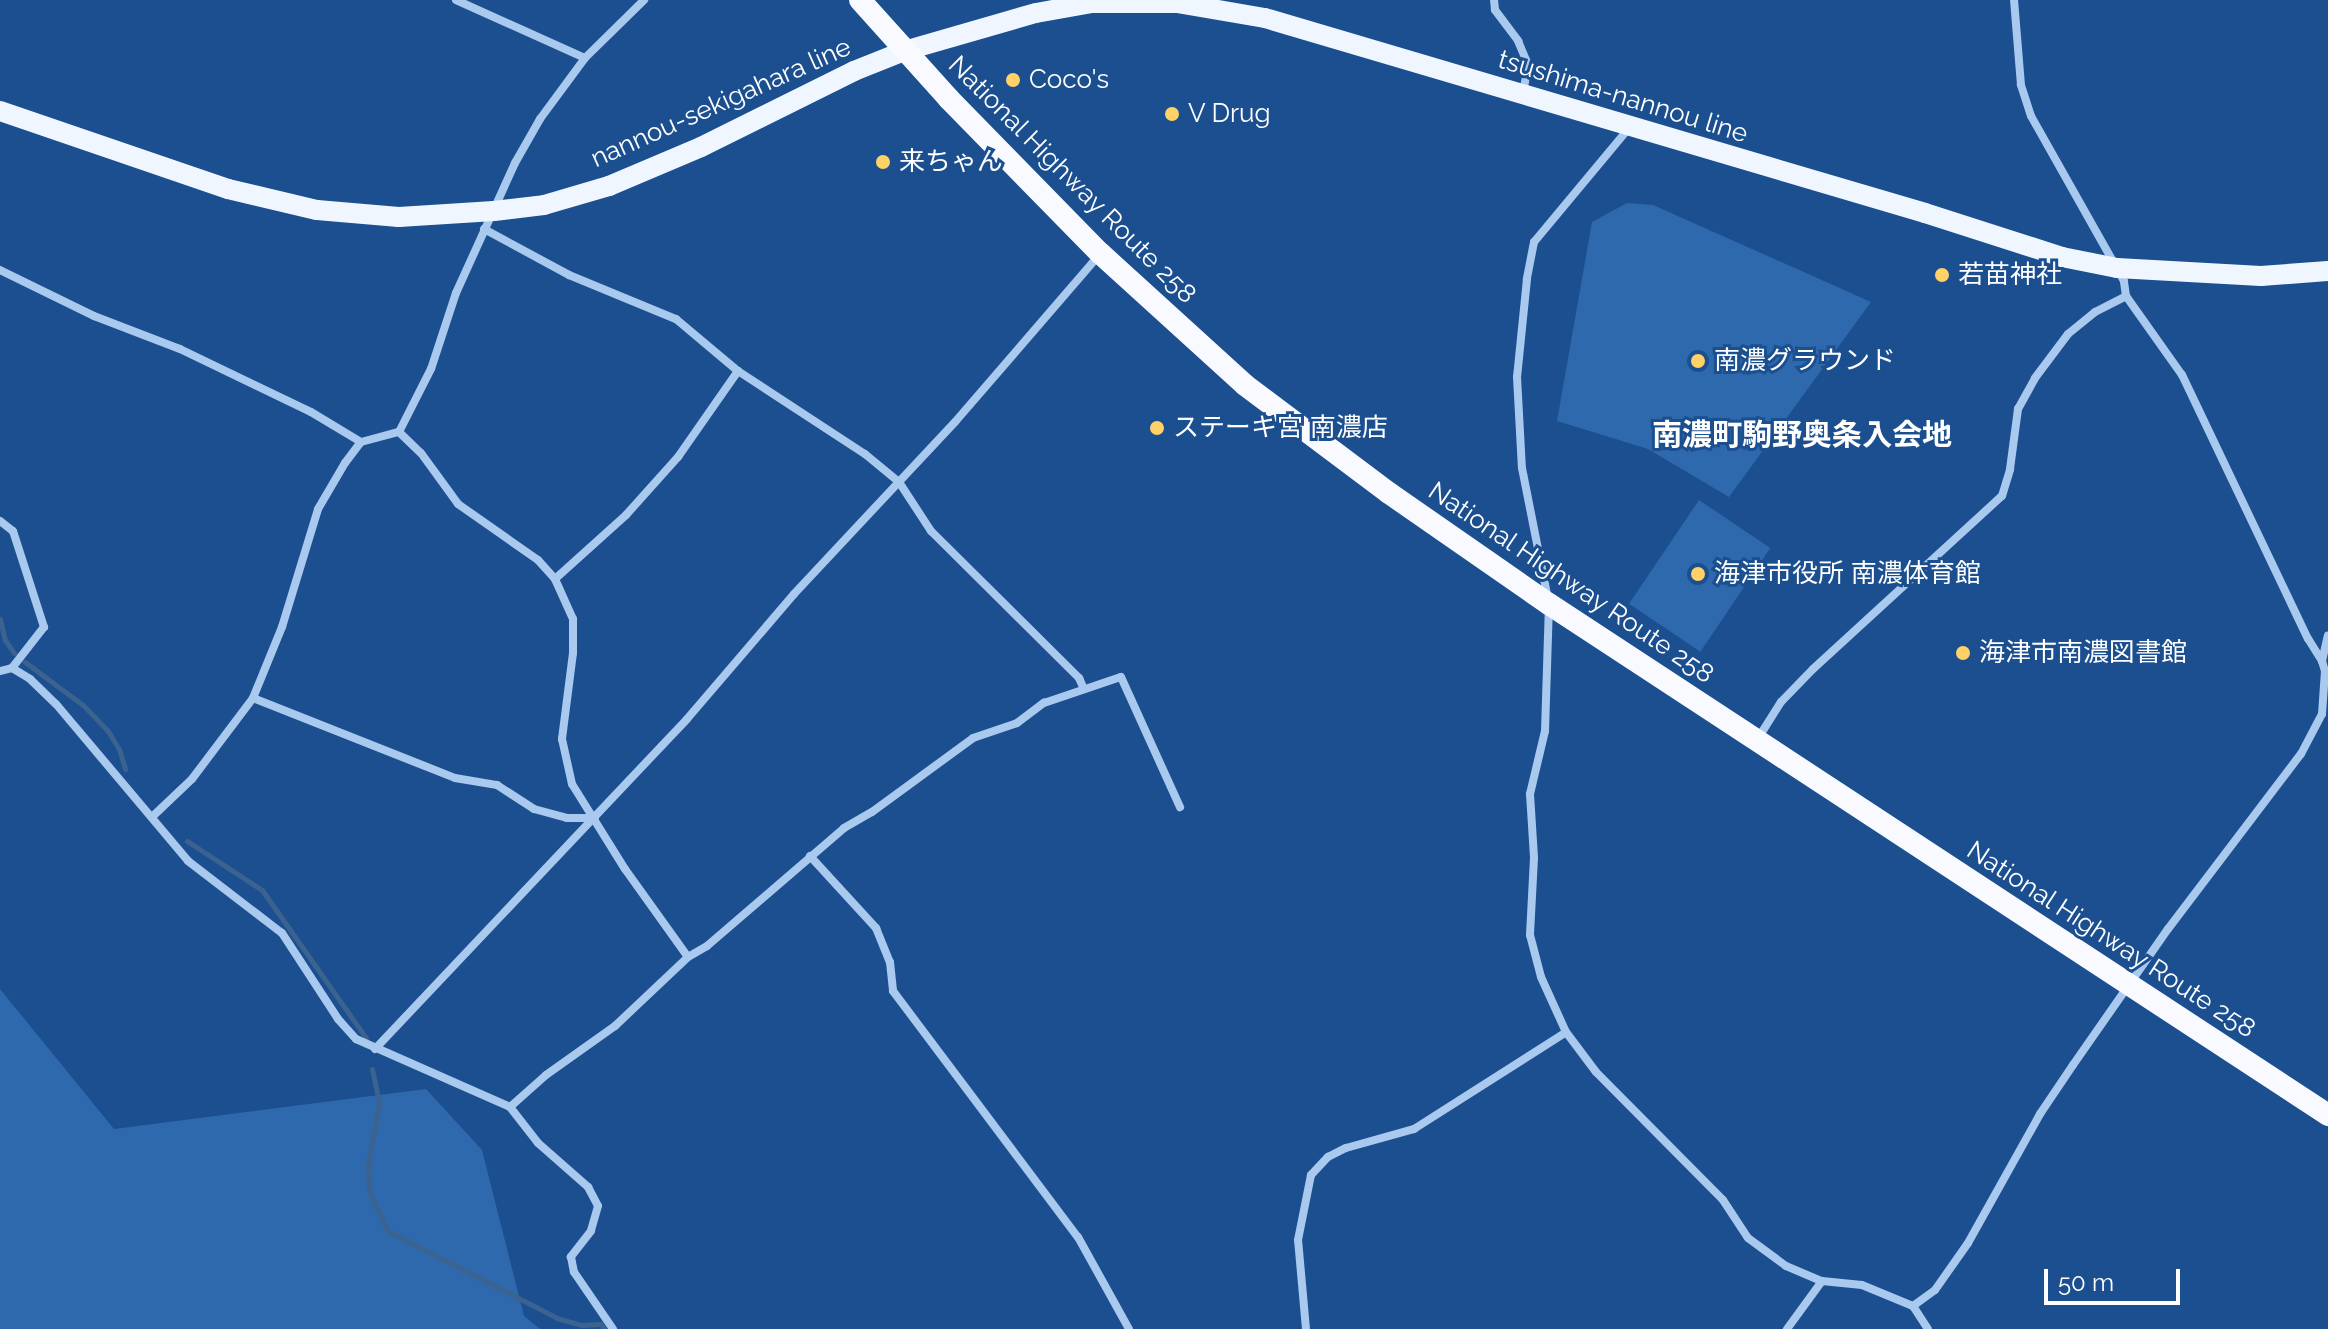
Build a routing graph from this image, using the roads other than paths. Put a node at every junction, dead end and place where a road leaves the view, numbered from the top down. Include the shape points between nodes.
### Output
1 (456, 0) edge
2 (644, 0) edge
3 (860, 0) edge
4 (1494, 0) edge
5 (2014, 0) edge
6 (1090, 2) edge
7 (904, 51) junction
8 (585, 58) junction
9 (1523, 93) junction
10 (0, 111) edge
11 (1629, 128) junction
12 (489, 220) junction
13 (1100, 253) junction
14 (2117, 268) junction
15 (0, 270) edge
16 (2328, 271) edge
17 (2126, 296) junction
18 (738, 371) junction
19 (399, 432) junction
20 (361, 442) junction
21 (899, 482) junction
22 (0, 521) edge
23 (555, 579) junction
24 (1549, 604) junction
25 (2328, 636) edge
26 (2322, 661) junction
27 (12, 668) junction
28 (0, 671) edge
29 (2327, 672) edge
30 (1084, 689) junction
31 (253, 698) junction
32 (1756, 740) junction
33 (1180, 807) dead end
34 (152, 817) junction
35 (595, 818) junction
36 (810, 856) junction
37 (688, 957) junction
38 (2129, 985) junction
39 (1566, 1032) junction
40 (375, 1049) junction
41 (510, 1107) junction
42 (2328, 1115) edge
43 (1822, 1281) junction
44 (1913, 1306) junction
45 (613, 1329) edge
46 (1129, 1329) edge
47 (1306, 1329) edge
48 (1787, 1329) edge
49 (1928, 1329) edge

1 - 8 street
2 - 8 street
3 - 7 highway, National Highway Route 258
4 - 9 street via 1528,65
5 - 14 street via 2021,85 2031,116
6 - 7 main road, tsushima-nannou line
6 - 9 main road, tsushima-nannou line via 1177,3 1265,18
7 - 12 main road, nannou-sekigahara line via 609,186
7 - 13 highway, National Highway Route 258
8 - 12 street via 540,119
9 - 11 main road, tsushima-nannou line
10 - 12 main road, nannou-sekigahara line via 228,189 317,210
11 - 14 main road, tsushima-nannou line via 2062,257
11 - 24 street via 1534,242 1527,279 1517,377 1522,468
12 - 18 street via 569,275 676,319
12 - 19 street via 456,293 431,369
13 - 21 street
13 - 24 highway, National Highway Route 258 via 1245,385
14 - 16 main road, tsushima-nannou line via 2261,276
14 - 17 street
15 - 20 street via 94,316 180,349
17 - 26 street via 2182,375
17 - 32 street via 2068,334 2035,378 2018,409 2002,496 1813,669 1781,702
18 - 21 street
18 - 23 street via 678,457 626,515
19 - 20 street
19 - 23 street via 458,504 538,560
20 - 31 street via 318,509 282,627
21 - 30 street via 931,531 1079,678
21 - 35 street
22 - 27 street via 13,531 44,627
23 - 35 street via 573,619 562,739 572,784
24 - 32 highway, National Highway Route 258
24 - 39 street via 1545,731 1530,794 1530,935 1541,977
25 - 26 street
26 - 29 street
27 - 28 street
27 - 34 street via 56,704
29 - 38 street via 2315,734
30 - 33 street via 1121,677
30 - 36 street via 1044,703 1017,723 973,738
31 - 34 street via 192,779
31 - 35 street via 455,778 497,785 534,809 567,818
32 - 38 highway, National Highway Route 258
34 - 40 street via 188,861 282,933 338,1019 356,1039
35 - 37 street
35 - 40 street
36 - 37 street
36 - 46 street via 876,928 890,962 893,991 1078,1237
37 - 41 street via 615,1026
38 - 42 highway, National Highway Route 258
38 - 44 street via 2040,1114 1968,1243 1935,1290
39 - 43 street via 1596,1072 1723,1200 1748,1238 1786,1266
39 - 47 street via 1414,1129 1346,1148 1311,1175 1298,1240
40 - 41 street
41 - 45 street via 538,1143 588,1187 598,1206 591,1231 571,1257 574,1272
43 - 44 street via 1862,1285
43 - 48 street
44 - 49 street

